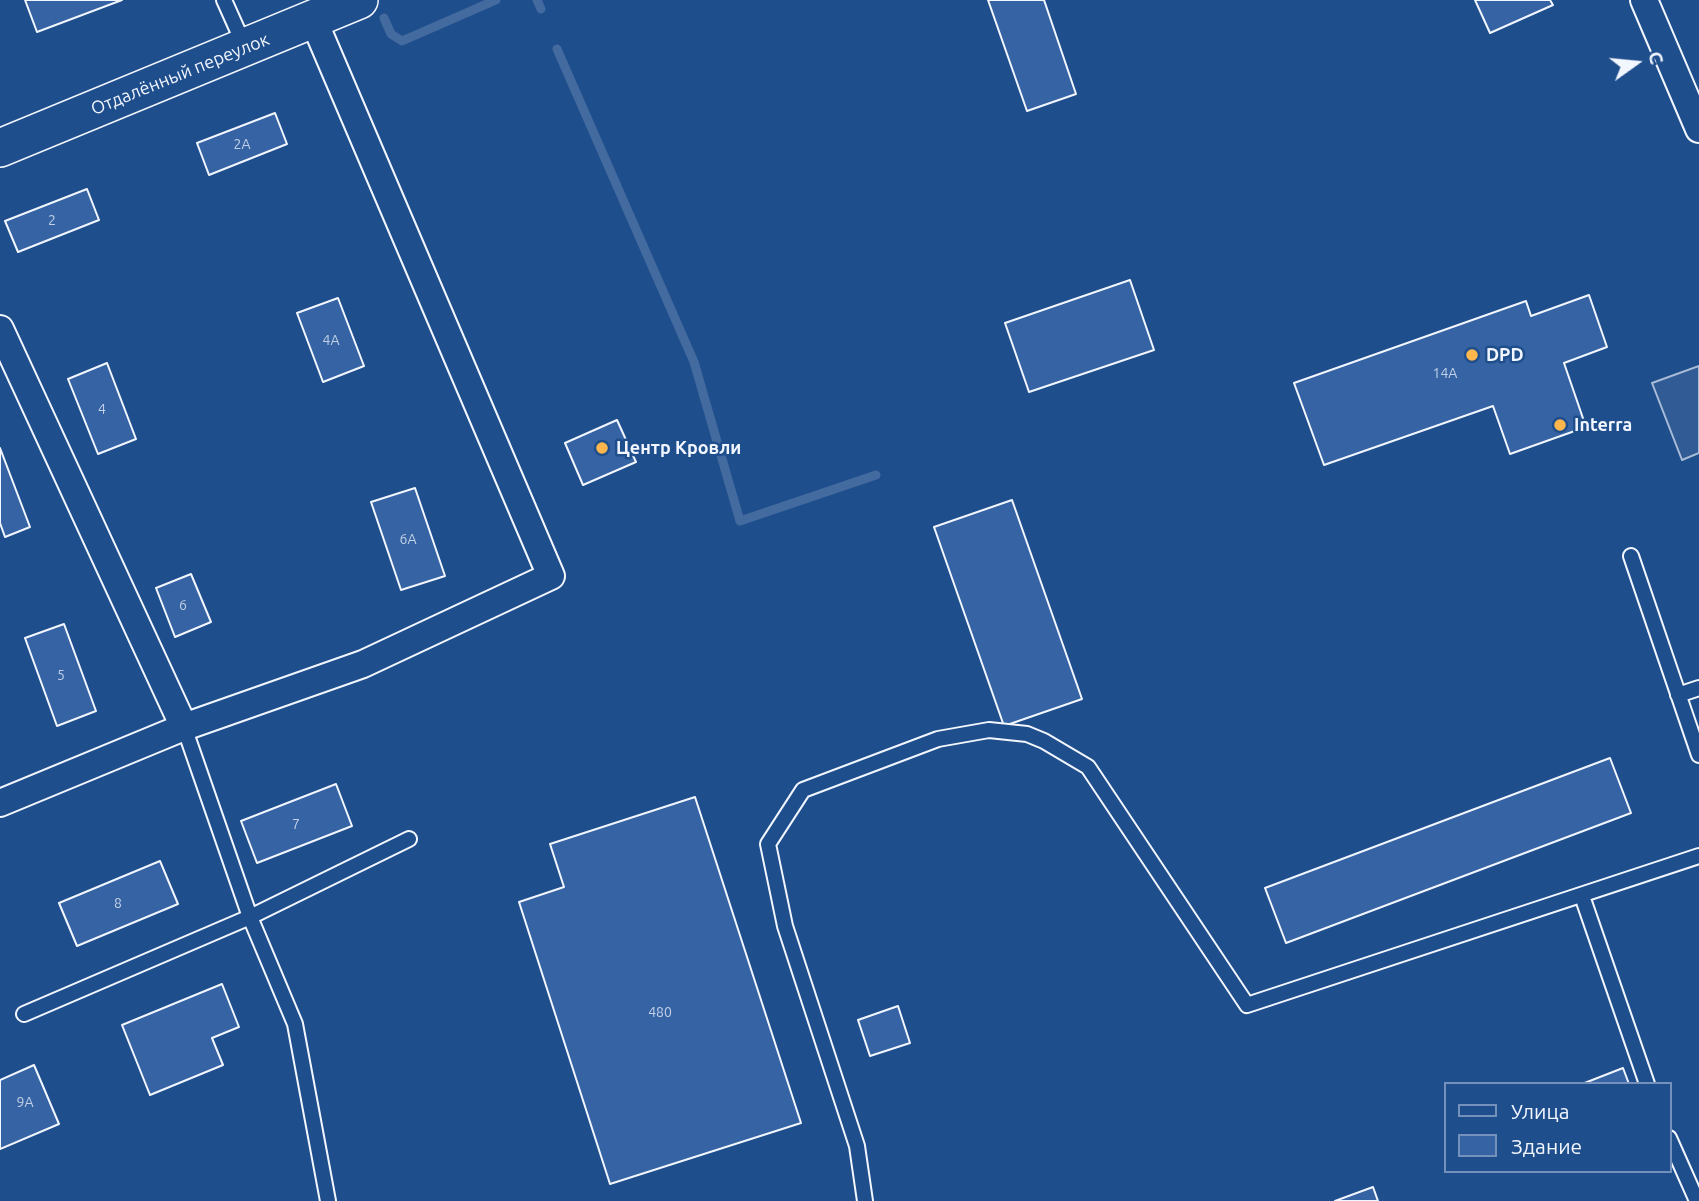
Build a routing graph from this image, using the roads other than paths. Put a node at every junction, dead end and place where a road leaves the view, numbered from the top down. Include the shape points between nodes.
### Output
1 (224, 0) edge
2 (359, 0) edge
3 (1644, 0) edge
4 (313, 19) junction
5 (245, 48) junction
6 (1699, 129) edge
7 (0, 148) edge
8 (0, 329) edge
9 (1630, 556) dead end
10 (1699, 688) edge
11 (1678, 695) junction
12 (184, 727) junction
13 (1699, 755) edge
14 (0, 803) edge
15 (409, 839) dead end
16 (1699, 856) edge
17 (1582, 896) junction
18 (250, 917) junction
19 (24, 1014) dead end
20 (1646, 1082) edge
21 (1671, 1142) edge
22 (328, 1201) edge
23 (866, 1201) edge
24 (1697, 1201) edge

1 - 5 lane
2 - 4 main road, Отдалённый переулок
3 - 6 street
4 - 5 main road, Отдалённый переулок
4 - 12 street via 551,576 363,664
5 - 7 main road, Отдалённый переулок
8 - 12 street
9 - 11 lane
10 - 11 lane
11 - 13 lane
12 - 14 street
12 - 18 lane
15 - 18 lane
16 - 17 lane
17 - 20 lane
17 - 23 lane via 1247,1005 1088,767 1044,741 1027,734 989,730 938,739 803,790 768,844 785,926 857,1146
18 - 19 lane
18 - 22 lane via 295,1024
21 - 24 lane

